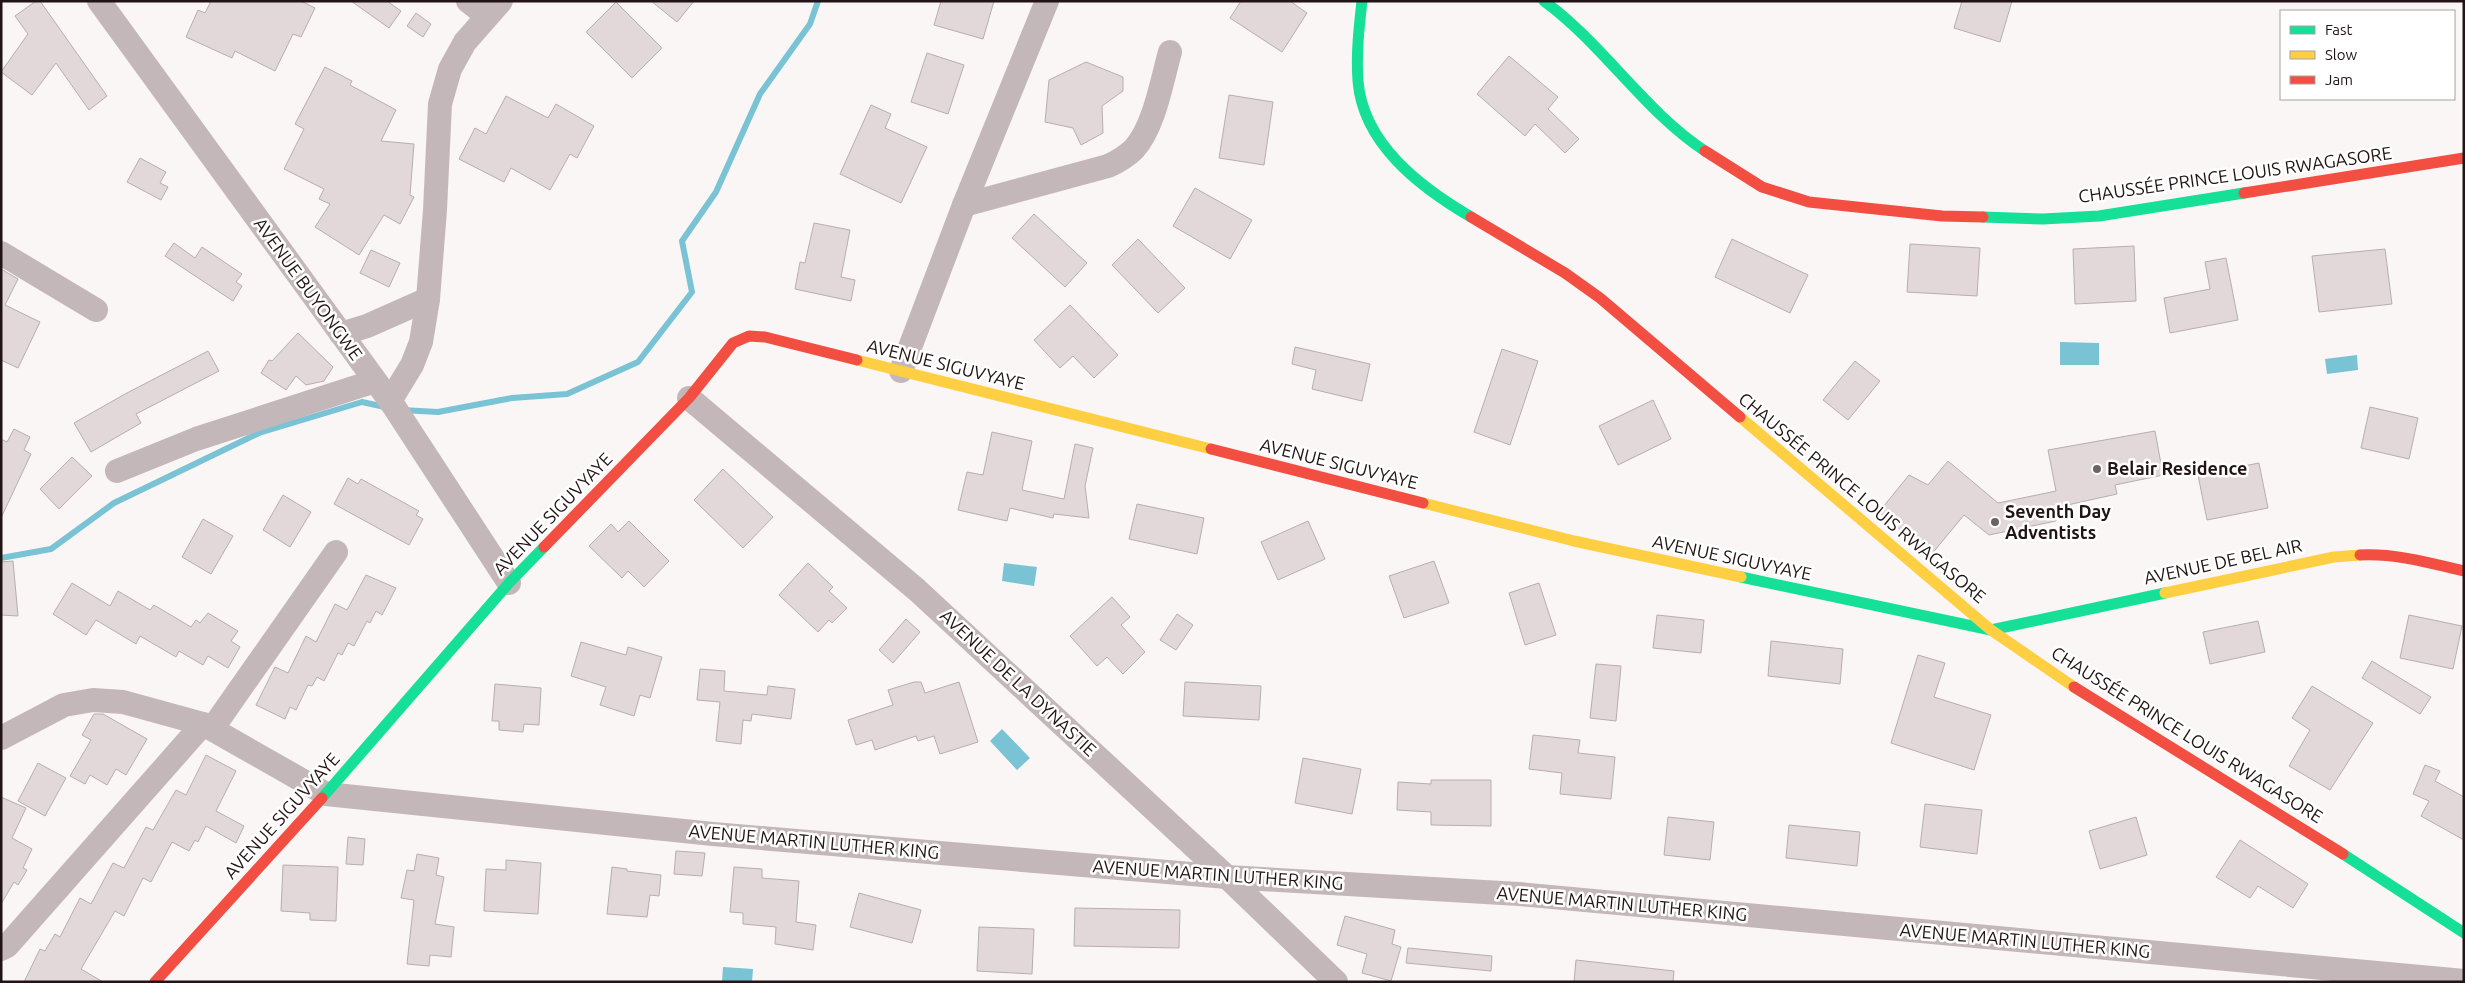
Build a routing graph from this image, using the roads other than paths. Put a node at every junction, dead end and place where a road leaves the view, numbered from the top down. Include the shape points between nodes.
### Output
1 (99, 1) edge
2 (468, 1) edge
3 (1047, 1) edge
4 (1362, 1) edge
5 (1544, 1) edge
6 (494, 9) edge
7 (1170, 52) dead end
8 (2464, 158) edge
9 (964, 205) junction
10 (1, 253) edge
11 (428, 299) junction
12 (96, 310) dead end
13 (341, 334) junction
14 (901, 371) junction
15 (375, 381) junction
16 (689, 398) junction
17 (391, 403) junction
18 (117, 471) dead end
19 (336, 552) dead end
20 (2464, 571) edge
21 (509, 584) junction
22 (1991, 630) junction
23 (208, 727) junction
24 (1, 738) edge
25 (326, 794) junction
26 (1227, 877) junction
27 (2464, 934) edge
28 (1, 950) edge
29 (2464, 981) edge
30 (154, 982) edge
31 (1336, 982) edge

1 - 13 street, AVENUE BUYONGWE
2 - 6 street
3 - 9 street
4 - 22 street, CHAUSSÉE PRINCE LOUIS RWAGASORE via 1357,46 1358,83 1367,120 1392,158 1450,205 1565,273 1600,298
5 - 8 street, CHAUSSÉE PRINCE LOUIS RWAGASORE via 1570,20 1690,141 1762,187 1809,202 1942,216 2099,216
6 - 11 street via 465,42 450,69 440,104
7 - 9 street via 1148,126 1135,148 1123,158 1108,166
9 - 14 street
10 - 12 street
11 - 13 street
11 - 17 street via 421,342
13 - 15 street, AVENUE BUYONGWE
14 - 16 street, AVENUE SIGUVYAYE via 749,336 733,342
14 - 22 street, AVENUE SIGUVYAYE via 1565,539
15 - 17 street, AVENUE BUYONGWE
15 - 18 street via 196,439
16 - 21 street, AVENUE SIGUVYAYE
16 - 26 street, AVENUE DE LA DYNASTIE via 917,590
17 - 21 street, AVENUE BUYONGWE
19 - 23 street
20 - 22 street, AVENUE DE BEL AIR via 2377,554 2334,557
21 - 25 street, AVENUE SIGUVYAYE
22 - 27 street, CHAUSSÉE PRINCE LOUIS RWAGASORE via 2082,692 2289,819
23 - 24 street, AVENUE MARTIN LUTHER KING via 123,702 93,700 64,705
23 - 25 street, AVENUE MARTIN LUTHER KING
23 - 28 street
25 - 26 street, AVENUE MARTIN LUTHER KING via 713,834
25 - 30 street, AVENUE SIGUVYAYE
26 - 29 street, AVENUE MARTIN LUTHER KING via 1519,894
26 - 31 street, AVENUE DE LA DYNASTIE

